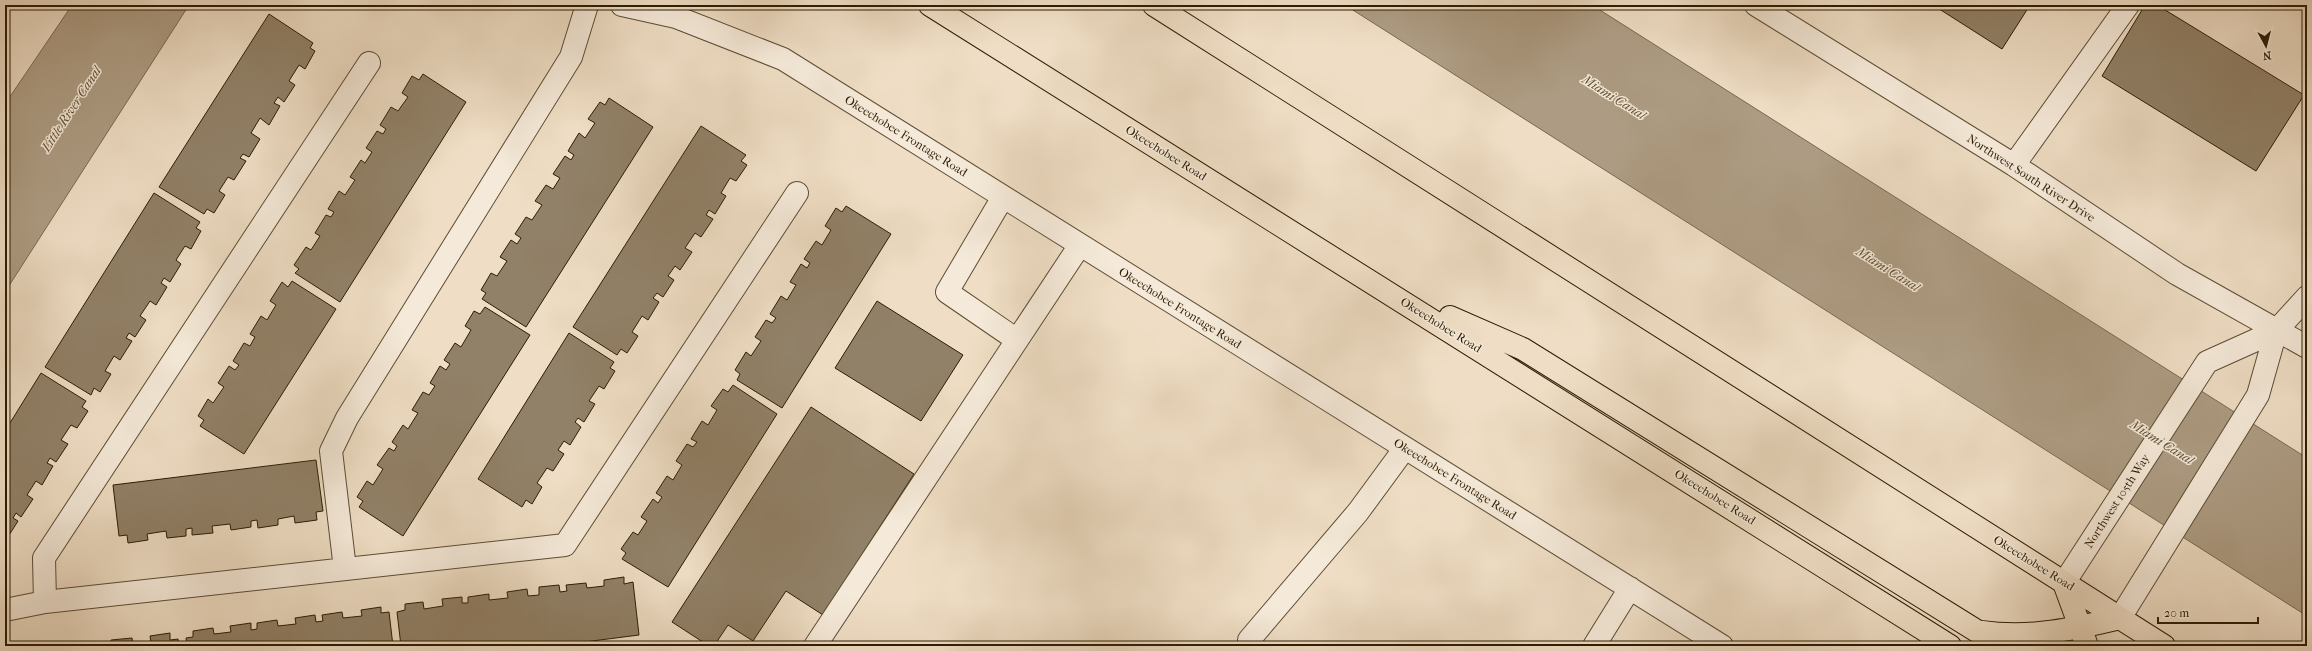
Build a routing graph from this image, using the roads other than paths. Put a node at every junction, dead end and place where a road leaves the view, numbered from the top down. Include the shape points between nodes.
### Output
1 (587, 5) edge
2 (622, 5) edge
3 (930, 5) edge
4 (1154, 5) edge
5 (1756, 5) edge
6 (2128, 5) edge
7 (1784, 12) edge
8 (369, 63) dead end
9 (2014, 165) junction
10 (797, 193) dead end
11 (1003, 196) junction
12 (1080, 245) junction
13 (1383, 288) junction
14 (2307, 296) edge
15 (2276, 330) junction
16 (1017, 340) junction
17 (2307, 347) edge
18 (1405, 448) junction
19 (345, 569) junction
20 (2064, 583) junction
21 (1630, 588) junction
22 (45, 602) junction
23 (5, 610) edge
24 (2120, 618) junction
25 (1979, 632) junction
26 (2083, 637) edge
27 (1249, 640) dead end
28 (815, 646) edge
29 (1594, 646) edge
30 (1722, 646) edge
31 (1950, 646) edge
32 (2001, 646) edge
33 (2164, 646) edge

1 - 19 street via 571,57 347,418 331,451
2 - 11 street, Okeechobee Frontage Road via 676,17 783,59
3 - 13 highway, Okeechobee Road
4 - 20 highway, Okeechobee Road
5 - 7 street, Northwest South River Drive
6 - 9 street
7 - 9 street, Northwest South River Drive
8 - 22 street via 44,558
9 - 15 street, Northwest South River Drive via 2177,274
10 - 19 street via 565,545
11 - 12 street, Okeechobee Frontage Road
11 - 16 street via 947,292
12 - 16 street
12 - 18 street, Okeechobee Frontage Road
13 - 25 highway via 1523,349
13 - 31 highway, Okeechobee Road
14 - 15 street, Northwest 105th Way
15 - 17 street, Northwest South River Drive
15 - 20 street, Northwest 105th Way via 2207,362
15 - 24 street, Northwest 105th Way via 2258,395
16 - 28 street
18 - 21 street, Okeechobee Frontage Road
18 - 27 street via 1358,512
19 - 22 street
20 - 24 highway, Okeechobee Road
20 - 26 highway
21 - 29 street
21 - 30 street, Okeechobee Frontage Road
22 - 23 street
24 - 26 highway
24 - 33 highway, Okeechobee Road
25 - 26 highway
25 - 32 highway

